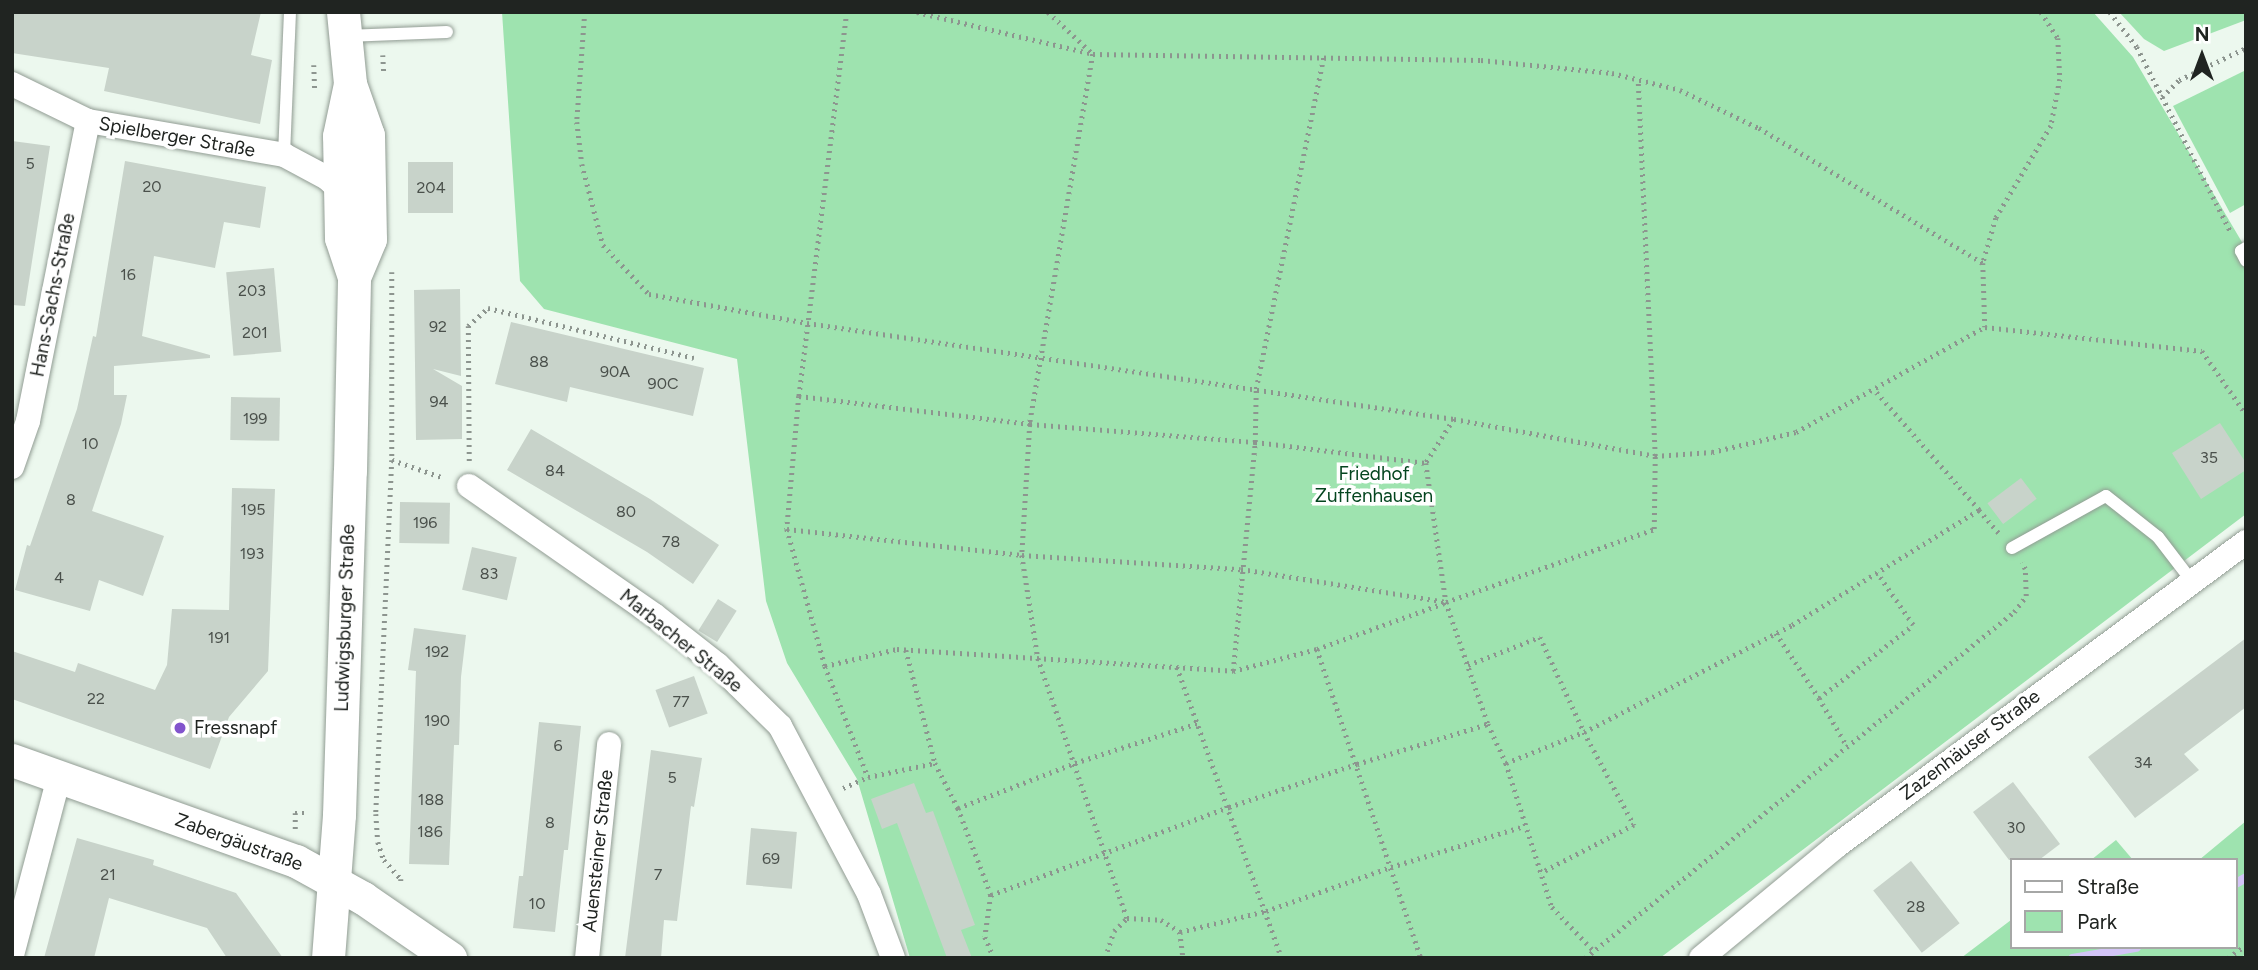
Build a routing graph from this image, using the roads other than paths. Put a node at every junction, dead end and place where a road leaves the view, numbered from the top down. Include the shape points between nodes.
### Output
1 (290, 12) edge
2 (345, 24) edge
3 (447, 32) dead end
4 (12, 84) edge
5 (350, 84) junction
6 (88, 121) junction
7 (284, 155) junction
8 (340, 190) junction
9 (354, 277) junction
10 (20, 418) edge
11 (12, 467) edge
12 (469, 486) road end
13 (2246, 542) edge
14 (2012, 548) road end
15 (2191, 580) junction
16 (609, 744) dead end
17 (12, 760) edge
18 (59, 777) junction
19 (336, 882) junction
20 (12, 955) edge
21 (328, 958) edge
22 (450, 958) edge
23 (587, 958) edge
24 (893, 958) edge
25 (1701, 958) edge

1 - 7 lane
2 - 3 lane
2 - 5 main road, Ludwigsburger Straße
4 - 6 street, Spielberger Straße
5 - 8 main road, Ludwigsburger Straße via 339,136
5 - 9 main road, Ludwigsburger Straße via 368,135 370,239
6 - 7 street, Spielberger Straße
6 - 10 street, Hans-Sachs-Straße
7 - 8 street, Spielberger Straße
8 - 9 main road, Ludwigsburger Straße via 341,238
9 - 19 main road, Ludwigsburger Straße
10 - 11 street, Hans-Sachs-Straße
12 - 24 street, Marbacher Straße via 654,615 718,665 780,726 869,894
13 - 15 street, Zazenhäuser Straße
14 - 15 lane via 2106,496 2158,537
15 - 25 street, Zazenhäuser Straße via 1846,839
16 - 23 street, Auensteiner Straße
17 - 18 main road, Zabergäustraße
18 - 19 main road, Zabergäustraße via 296,861
18 - 20 street
19 - 21 main road, Ludwigsburger Straße
19 - 22 main road, Zabergäustraße

